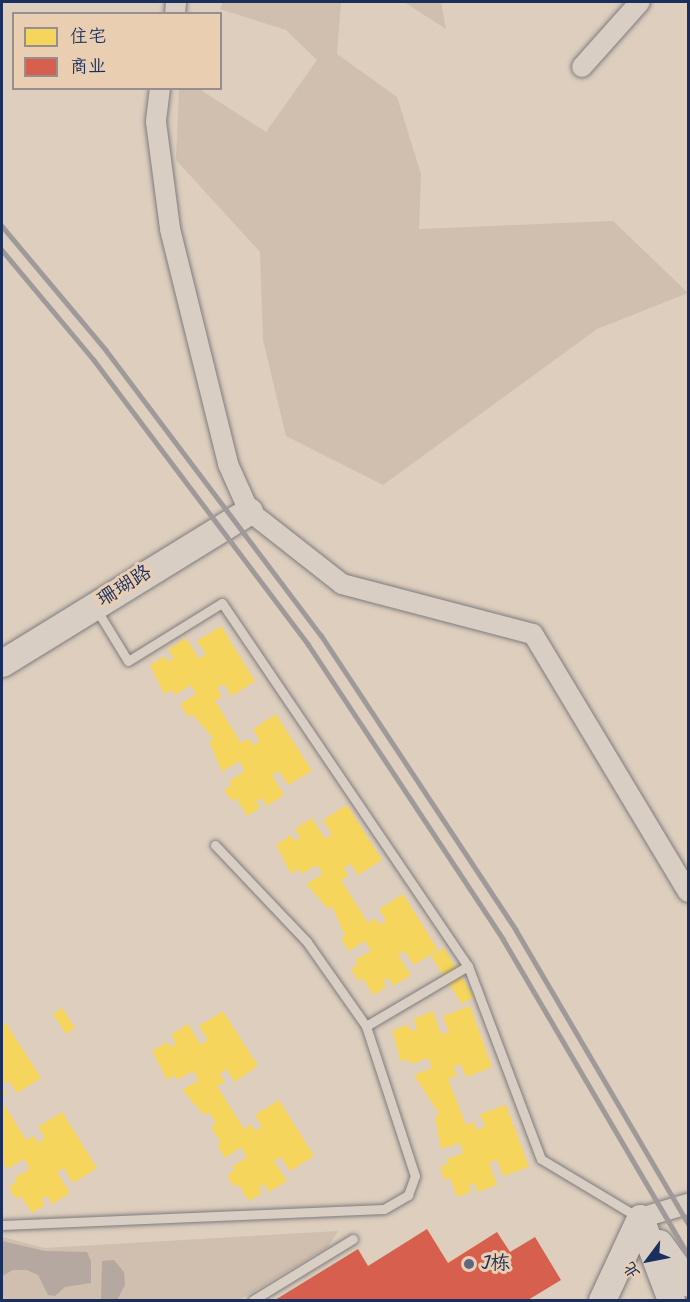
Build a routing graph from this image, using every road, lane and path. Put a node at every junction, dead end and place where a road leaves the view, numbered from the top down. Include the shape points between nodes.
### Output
1 (640, 2) edge
2 (582, 67) dead end
3 (160, 90) edge
4 (249, 511) junction
5 (94, 606) junction
6 (2, 663) edge
7 (215, 845) dead end
8 (688, 892) edge
9 (468, 966) junction
10 (366, 1026) junction
11 (688, 1204) edge
12 (640, 1218) junction
13 (2, 1225) edge
14 (353, 1239) dead end
15 (688, 1283) edge
16 (688, 1290) edge
17 (253, 1300) edge
18 (602, 1300) edge
19 (672, 1300) edge

1 - 2 street
3 - 4 street via 156,122 170,229 228,464
4 - 5 street, 珊瑚路
4 - 8 street via 342,584 533,634
5 - 6 street, 珊瑚路
5 - 9 lane via 128,661 222,603
7 - 10 lane via 308,942
9 - 10 lane
9 - 12 lane via 541,1159
10 - 13 lane via 415,1176 408,1195 384,1209
11 - 12 street
12 - 15 street
12 - 18 street
12 - 19 street
14 - 17 lane
16 - 19 street

